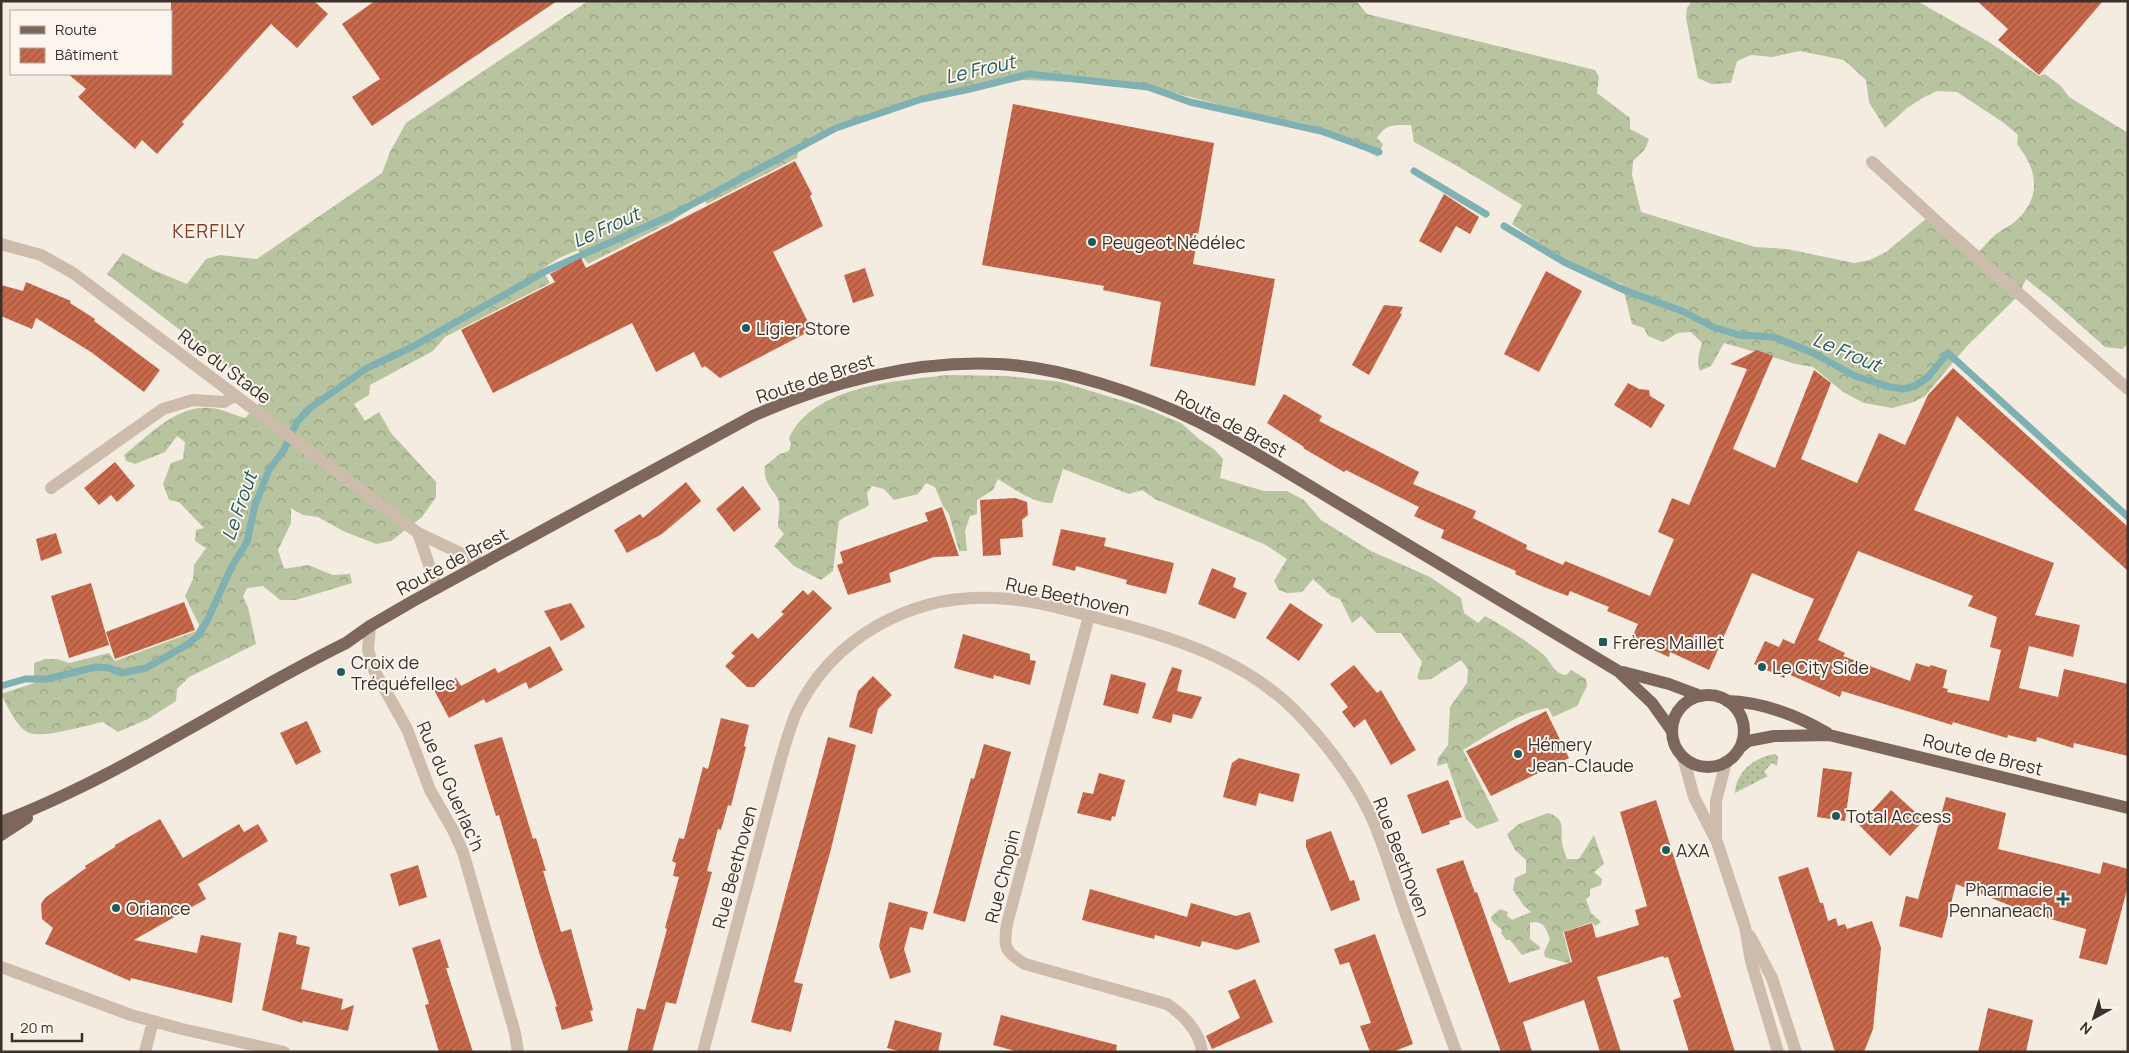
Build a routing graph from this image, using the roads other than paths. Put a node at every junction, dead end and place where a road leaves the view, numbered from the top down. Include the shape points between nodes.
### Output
1 (1872, 162) dead end
2 (1, 244) edge
3 (2128, 388) edge
4 (235, 396) junction
5 (51, 488) dead end
6 (418, 534) junction
7 (483, 564) junction
8 (437, 588) junction
9 (1089, 616) junction
10 (370, 626) junction
11 (1618, 671) junction
12 (1701, 696) junction
13 (1727, 701) junction
14 (1672, 731) junction
15 (1829, 735) junction
16 (1740, 747) junction
17 (1683, 757) junction
18 (1726, 762) junction
19 (45, 805) junction
20 (2128, 808) edge
21 (1, 822) edge
22 (1, 835) edge
23 (1716, 842) junction
24 (1745, 927) junction
25 (1, 968) edge
26 (153, 1021) junction
27 (251, 1048) edge
28 (145, 1052) edge
29 (284, 1052) edge
30 (518, 1052) edge
31 (703, 1052) edge
32 (1202, 1052) edge
33 (1456, 1052) edge
34 (1778, 1052) edge
35 (1796, 1052) edge

1 - 3 street
2 - 4 street, Rue du Stade via 41,256 73,274
4 - 5 street via 224,402 193,400 163,409
4 - 6 street, Rue du Stade
6 - 7 street, Rue du Stade
6 - 8 street
7 - 8 main road, Route de Brest
7 - 11 main road, Route de Brest via 711,437 768,409 890,373 956,364 998,364 1084,380 1146,399 1198,422 1254,452
8 - 10 main road, Route de Brest
9 - 31 street, Rue Beethoven via 1012,599 972,597 948,600 911,610 874,626 842,650 804,698 788,734
9 - 32 street, Rue Chopin via 1007,924 1006,949 1025,964 1167,1004 1185,1019 1198,1038
9 - 33 street, Rue Beethoven via 1158,634 1227,661 1275,693 1322,741 1370,814
10 - 19 main road, Route de Brest via 346,643
10 - 30 street, Rue du Guerlac'h via 368,650 374,670 407,729 427,784 463,852
11 - 12 main road, Route de Brest
11 - 14 main road, Route de Brest via 1652,703
12 - 13 main road
12 - 14 main road via 1678,712
13 - 15 main road, Route de Brest via 1752,702 1785,712
13 - 16 main road via 1741,716 1744,737
14 - 17 main road via 1673,741
15 - 16 main road, Route de Brest via 1774,736 1748,741
15 - 20 main road, Route de Brest
16 - 18 main road
17 - 18 main road via 1704,767
17 - 23 street via 1694,797
18 - 23 street via 1716,801
19 - 21 main road, Route de Brest
19 - 22 main road, Route de Brest
23 - 24 street
24 - 34 street
24 - 35 street via 1772,978
25 - 26 street
26 - 27 street
26 - 28 street
27 - 29 street

